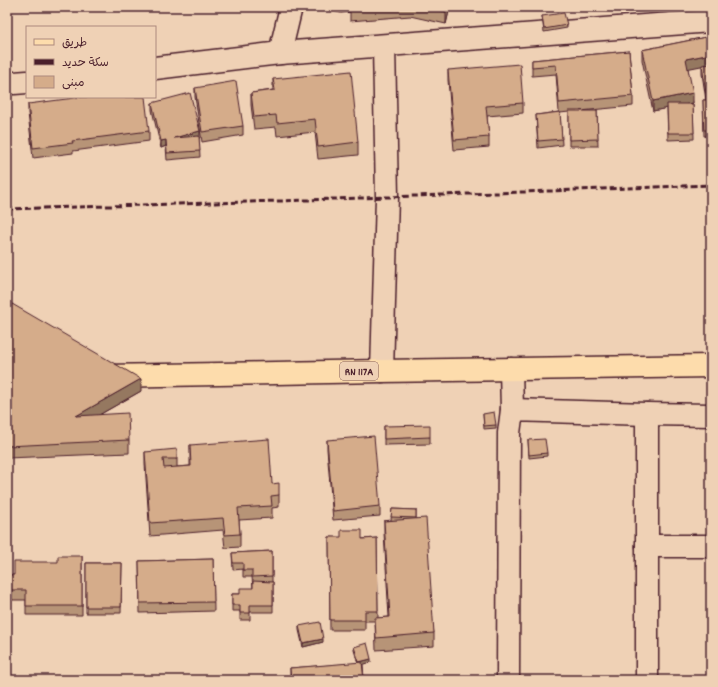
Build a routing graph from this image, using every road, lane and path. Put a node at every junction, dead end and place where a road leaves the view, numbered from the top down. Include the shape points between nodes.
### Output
1 (291, 7) edge
2 (711, 21) edge
3 (384, 46) junction
4 (280, 53) junction
5 (156, 68) edge
6 (26, 82) edge
7 (7, 83) edge
8 (711, 366) edge
9 (511, 369) junction
10 (382, 371) junction
11 (87, 376) edge
12 (512, 410) junction
13 (647, 414) junction
14 (711, 415) edge
15 (647, 546) junction
16 (711, 546) edge
17 (508, 680) edge
18 (648, 680) edge

1 - 4 street
2 - 3 street
3 - 4 street
3 - 10 street via 387,197
4 - 5 street
6 - 7 street
8 - 9 main road, RN 117A
9 - 10 main road, RN 117A
9 - 12 street
10 - 11 main road, RN 117A
12 - 13 street
12 - 17 street via 509,433
13 - 14 street
13 - 15 street
15 - 16 street
15 - 18 street

